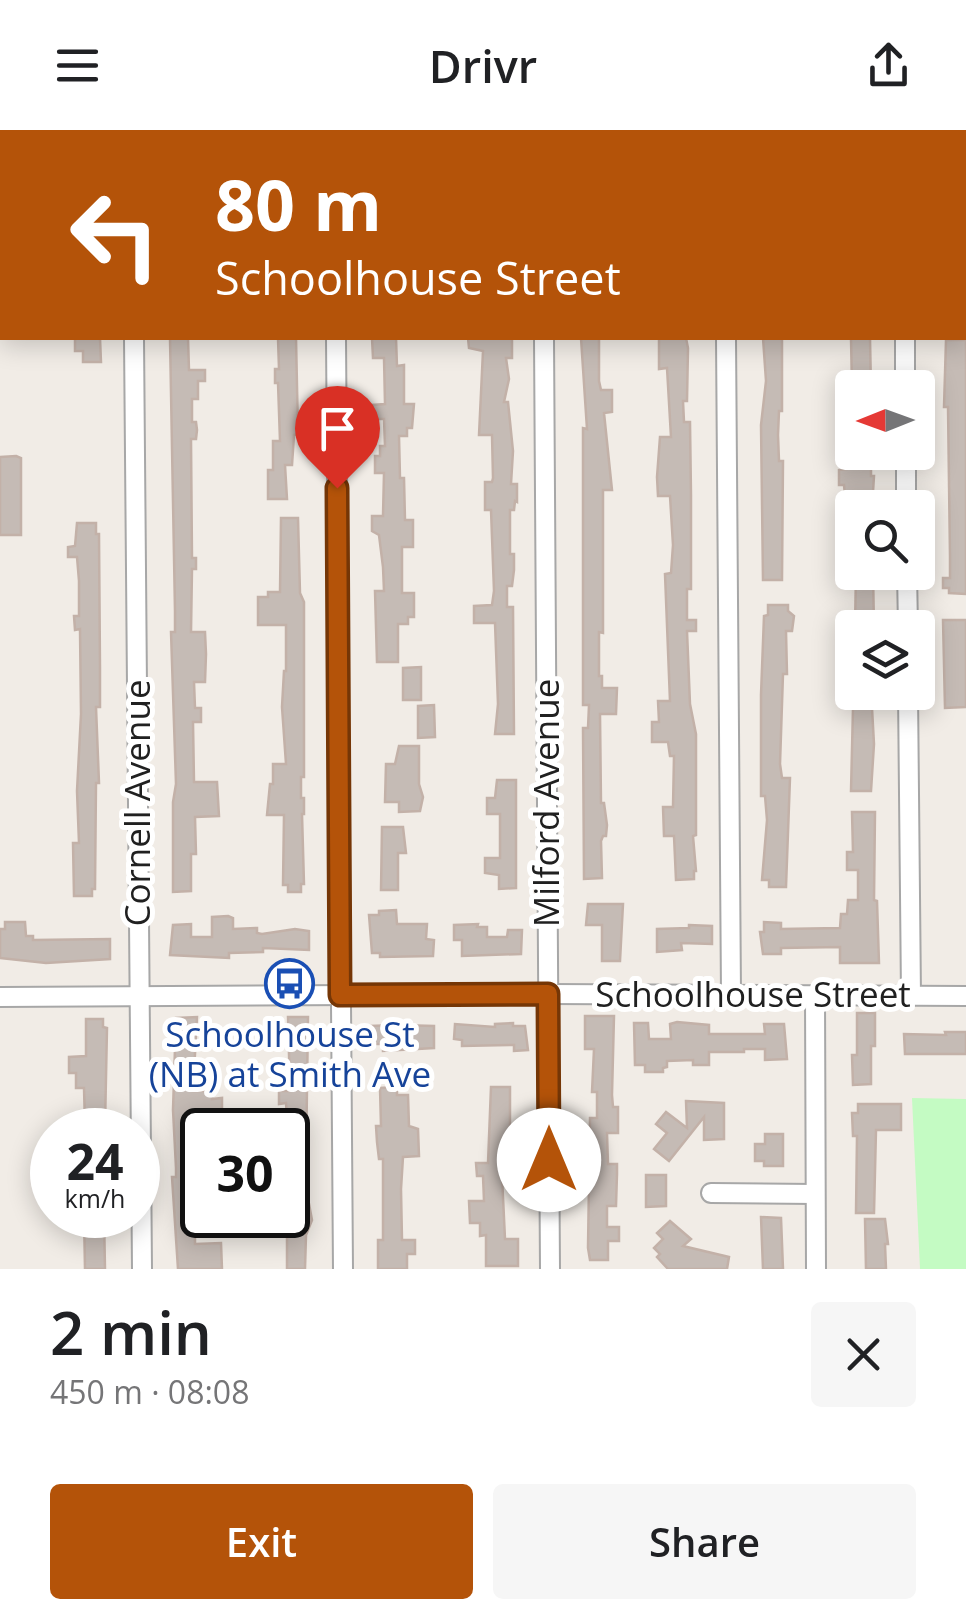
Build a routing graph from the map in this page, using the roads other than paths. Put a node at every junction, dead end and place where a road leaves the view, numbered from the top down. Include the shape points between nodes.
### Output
1 (134, 340) edge
2 (336, 340) edge
3 (544, 340) edge
4 (726, 340) edge
5 (905, 340) edge
6 (906, 370) edge
7 (908, 710) edge
8 (548, 994) junction
9 (732, 994) junction
10 (340, 995) junction
11 (814, 996) junction
12 (911, 996) junction
13 (966, 996) edge
14 (0, 998) edge
15 (140, 998) junction
16 (711, 1193) dead end
17 (815, 1194) junction
18 (142, 1269) edge
19 (342, 1269) edge
20 (550, 1269) edge
21 (816, 1269) edge

1 - 15 street, Cornell Avenue
2 - 10 street
3 - 8 street, Milford Avenue
4 - 9 street
5 - 6 street
7 - 12 street
8 - 9 street, Schoolhouse Street
8 - 10 street, Schoolhouse Street
8 - 20 street, Milford Avenue
9 - 11 street, Schoolhouse Street
10 - 15 street, Schoolhouse Street
10 - 19 street
11 - 12 street, Schoolhouse Street
11 - 17 street
12 - 13 street, Schoolhouse Street
14 - 15 street, Schoolhouse Street
15 - 18 street, Cornell Avenue
16 - 17 street
17 - 21 street

